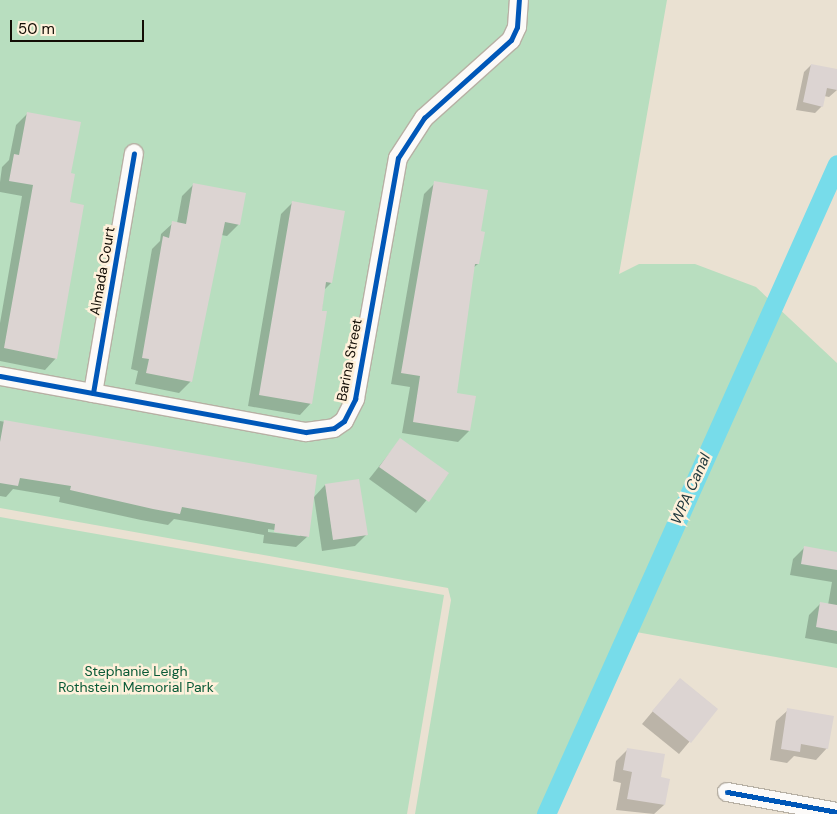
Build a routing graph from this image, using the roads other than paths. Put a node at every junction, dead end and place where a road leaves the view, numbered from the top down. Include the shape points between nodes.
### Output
1 (519, 0) edge
2 (134, 153) dead end
3 (0, 376) edge
4 (93, 393) junction
5 (727, 792) dead end
6 (837, 812) edge

1 - 4 street, Barina Street via 517,26 511,40 424,118 398,158 354,399 344,421 327,430 306,432
2 - 4 street, Almada Court
3 - 4 street, Barina Street
5 - 6 street

